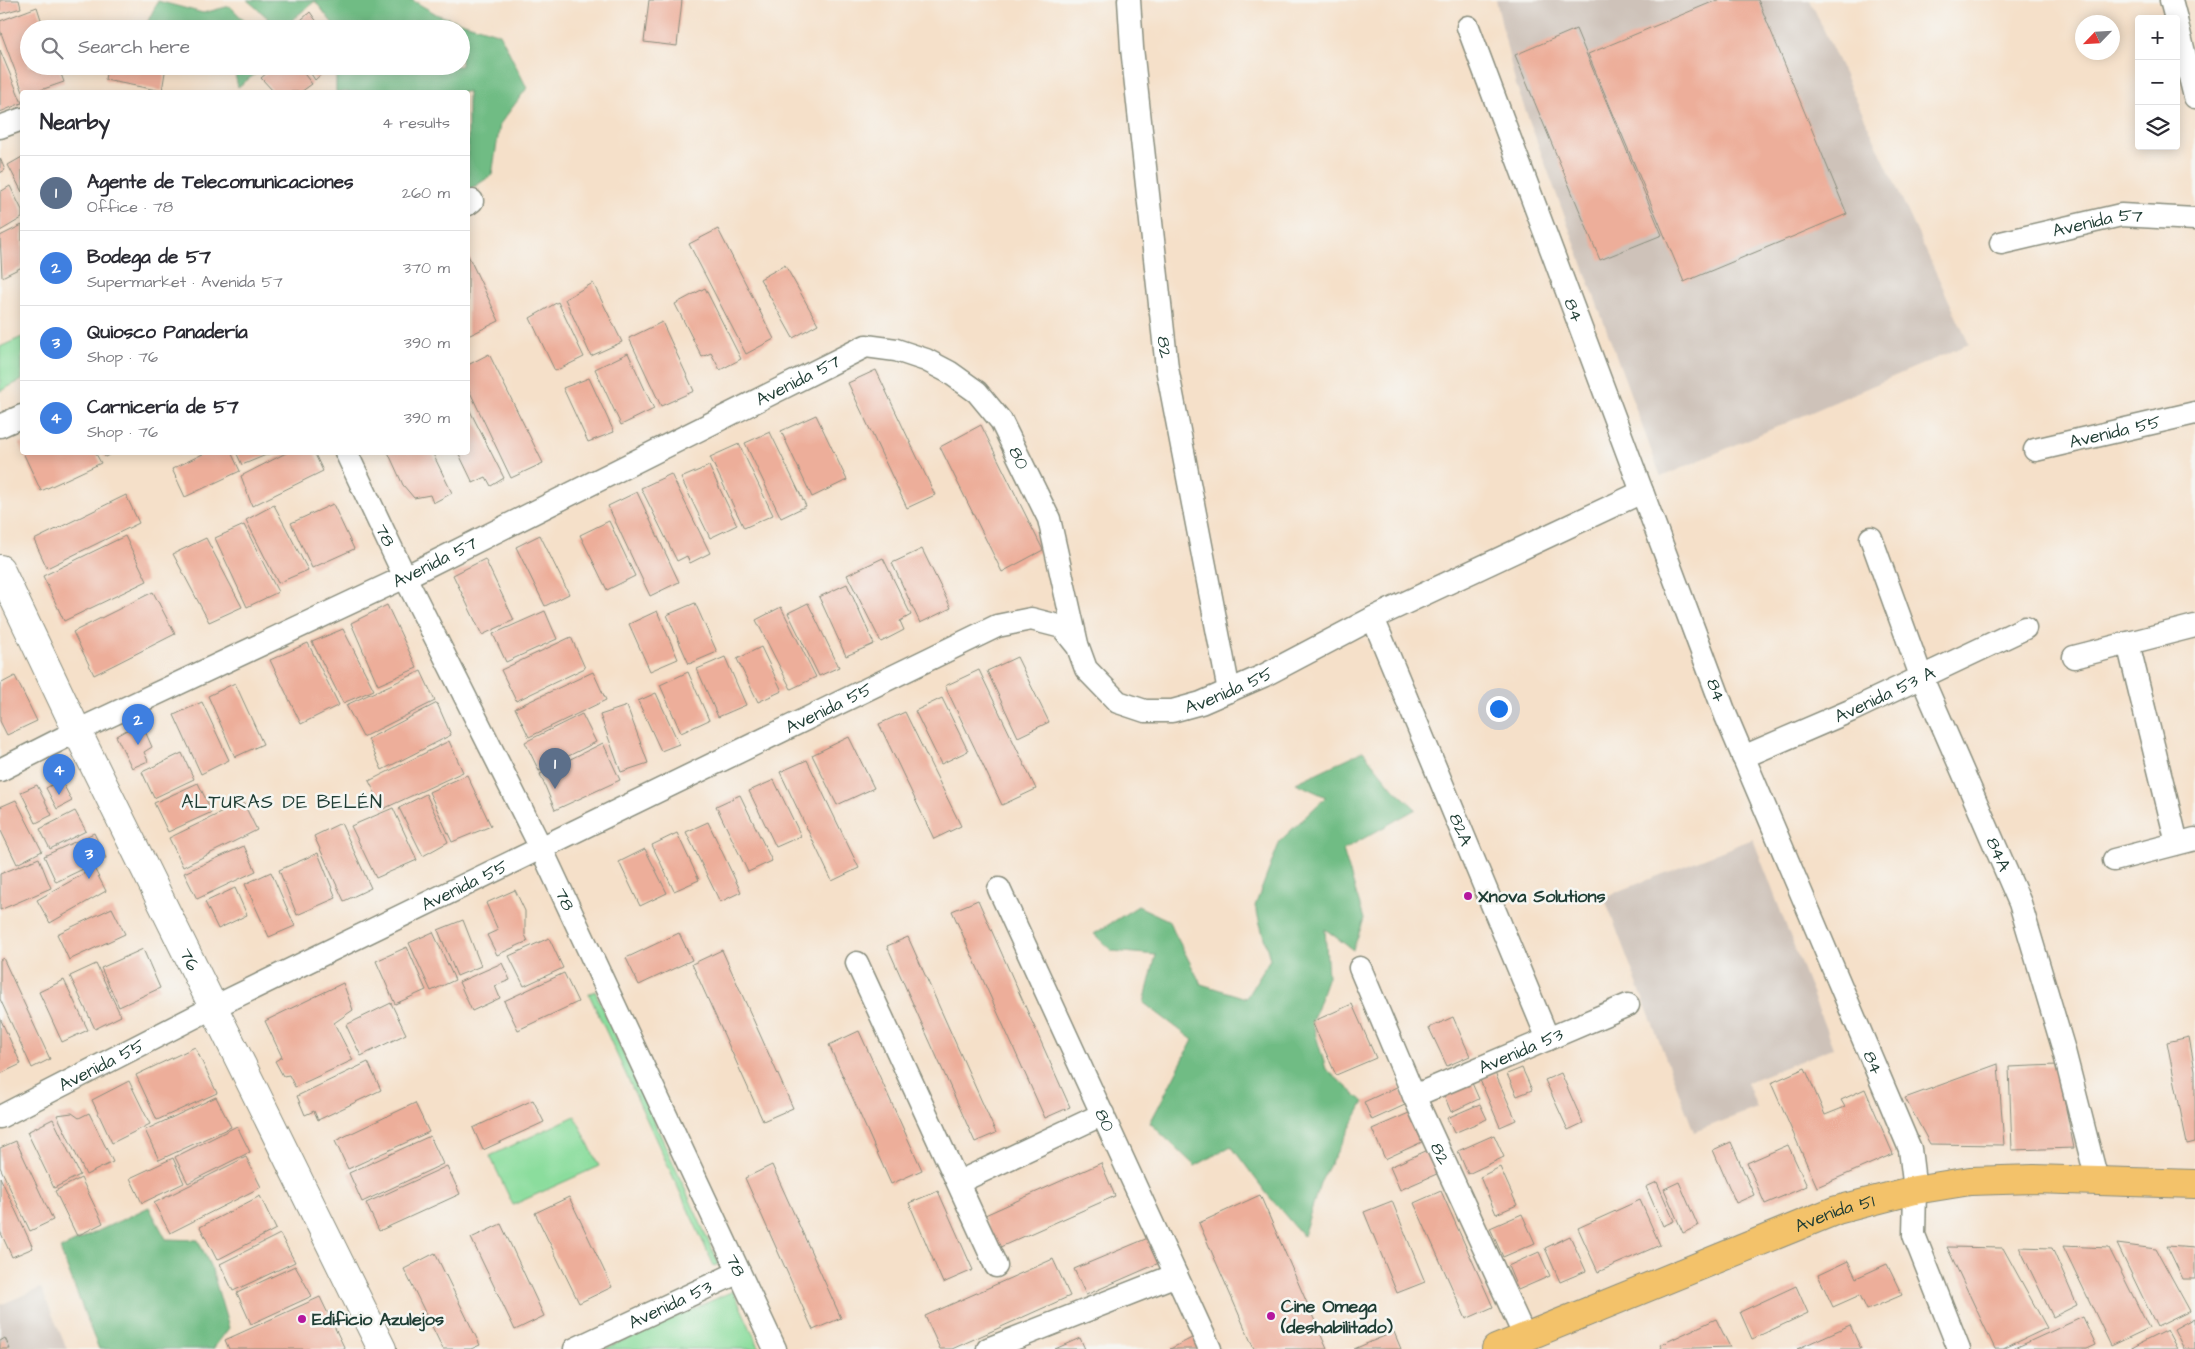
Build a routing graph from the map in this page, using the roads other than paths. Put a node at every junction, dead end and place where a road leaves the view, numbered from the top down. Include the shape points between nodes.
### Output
1 (1129, 0) edge
2 (2171, 0) edge
3 (2175, 15) edge
4 (1468, 26) dead end
5 (2180, 36) edge
6 (2195, 97) edge
7 (20, 120) edge
8 (0, 127) edge
9 (2195, 218) edge
10 (2001, 242) dead end
11 (866, 346) joint
12 (2195, 413) edge
13 (20, 417) edge
14 (0, 426) edge
15 (2035, 450) dead end
16 (347, 455) edge
17 (1642, 492) junction
18 (1871, 538) dead end
19 (0, 569) edge
20 (405, 577) junction
21 (1373, 618) junction
22 (2195, 626) edge
23 (2025, 628) dead end
24 (2128, 643) junction
25 (1078, 647) junction
26 (2074, 657) dead end
27 (1921, 676) junction
28 (1229, 690) junction
29 (76, 731) junction
30 (1743, 758) junction
31 (0, 770) edge
32 (2186, 841) edge
33 (541, 848) junction
34 (2114, 860) dead end
35 (999, 889) dead end
36 (857, 963) dead end
37 (1360, 968) dead end
38 (1628, 1006) dead end
39 (212, 1008) junction
40 (1548, 1039) junction
41 (1414, 1096) junction
42 (1102, 1114) junction
43 (0, 1117) edge
44 (2097, 1180) junction
45 (959, 1182) junction
46 (2195, 1184) edge
47 (1915, 1190) junction
48 (996, 1266) dead end
49 (739, 1272) junction
50 (1176, 1275) junction
51 (1525, 1337) junction
52 (382, 1349) edge
53 (575, 1349) edge
54 (775, 1349) edge
55 (988, 1349) edge
56 (1210, 1349) edge
57 (1496, 1349) edge
58 (1959, 1349) edge

1 - 28 street, 82 via 1167,368
2 - 3 street
4 - 17 street, 84
5 - 6 street
7 - 8 street
9 - 10 street, Avenida 57 via 2121,215
11 - 20 street, Avenida 57
11 - 25 street, 80 via 896,350 949,372 977,392 1001,420 1049,519
12 - 15 street, Avenida 55
13 - 14 street
16 - 20 street, 78
17 - 21 street, Avenida 55
17 - 30 street, 84
18 - 27 street, 84A
19 - 29 street, 76
20 - 29 street, Avenida 57
20 - 33 street, 78
21 - 28 street, Avenida 55 via 1263,676
21 - 40 street, 82A
22 - 24 street
23 - 27 street, Avenida 53 A
24 - 26 street
24 - 32 street
25 - 28 street, Avenida 55 via 1086,669 1118,702 1145,711 1172,710 1201,703
25 - 33 street, Avenida 55 via 1062,627 1046,622 1013,621 997,626
27 - 30 street, Avenida 53 A
27 - 44 street, 84A via 2020,902 2063,1047
29 - 31 street, Avenida 57
29 - 39 street, 76
30 - 47 street, 84 via 1910,1148
32 - 34 street
33 - 39 street, Avenida 55
33 - 49 street, 78
35 - 42 street, 80
36 - 45 street
37 - 41 street, 82
38 - 40 street, Avenida 53
39 - 43 street, Avenida 55
39 - 52 street, 76
40 - 41 street, Avenida 53
41 - 51 street, 82
42 - 45 street
42 - 50 street, 80
44 - 46 main road, Avenida 51
44 - 47 main road, Avenida 51 via 1970,1181
45 - 48 street
47 - 51 main road, Avenida 51 via 1837,1210
47 - 58 street, 84 via 1914,1234
49 - 53 street, Avenida 53
49 - 54 street, 78
50 - 55 street
50 - 56 street, 80
51 - 57 main road, Avenida 51

